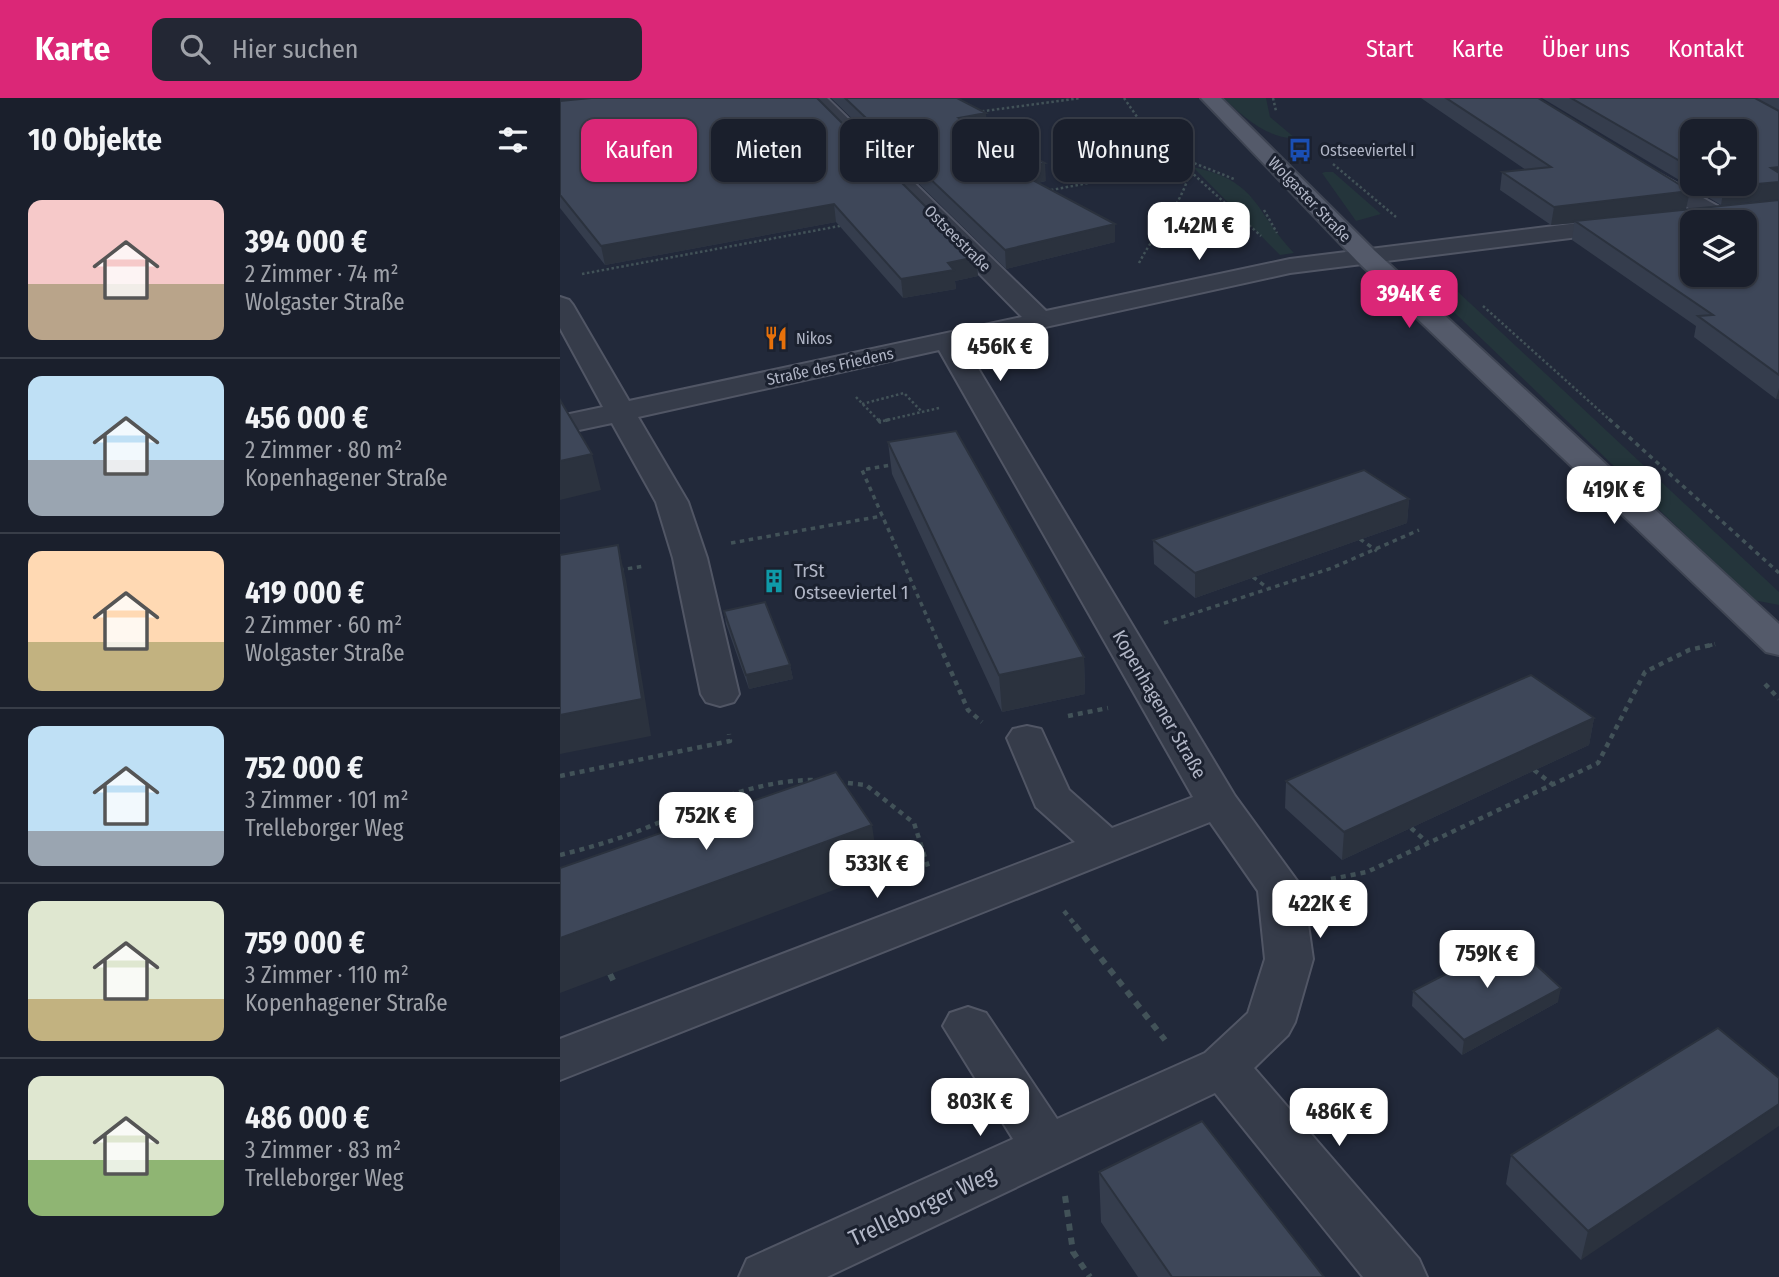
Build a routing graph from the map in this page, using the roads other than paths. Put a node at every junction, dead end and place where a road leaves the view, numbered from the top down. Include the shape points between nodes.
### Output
1 (816, 98) edge
2 (1210, 98) edge
3 (1628, 161) edge
4 (1708, 210) edge
5 (1654, 221) edge
6 (1366, 256) junction
7 (560, 304) edge
8 (1040, 320) junction
9 (947, 340) junction
10 (587, 351) junction
11 (560, 353) edge
12 (623, 411) junction
13 (560, 425) edge
14 (1779, 644) edge
15 (720, 694) road end
16 (1025, 728) road end
17 (1218, 803) junction
18 (1106, 847) junction
19 (968, 1026) dead end
20 (560, 1060) edge
21 (1209, 1073) junction
22 (1052, 1146) junction
23 (785, 1273) edge
24 (1398, 1277) edge

1 - 8 street, Ostseestraße
2 - 6 main road, Wolgaster Straße
3 - 4 street
5 - 6 street, Straße des Friedens
6 - 8 street, Straße des Friedens via 1290,266
6 - 14 main road, Wolgaster Straße
7 - 10 street
8 - 9 street, Straße des Friedens
9 - 12 street, Straße des Friedens
9 - 17 street, Kopenhagener Straße
10 - 11 street
10 - 12 street
12 - 13 street, Straße des Friedens
12 - 15 street via 672,502 689,554
16 - 18 street via 1051,797
17 - 18 street
17 - 21 street, Kopenhagener Straße via 1279,889 1289,959 1270,1022
18 - 20 street
19 - 22 street
21 - 22 street, Trelleborger Weg
21 - 24 street
22 - 23 street, Trelleborger Weg

